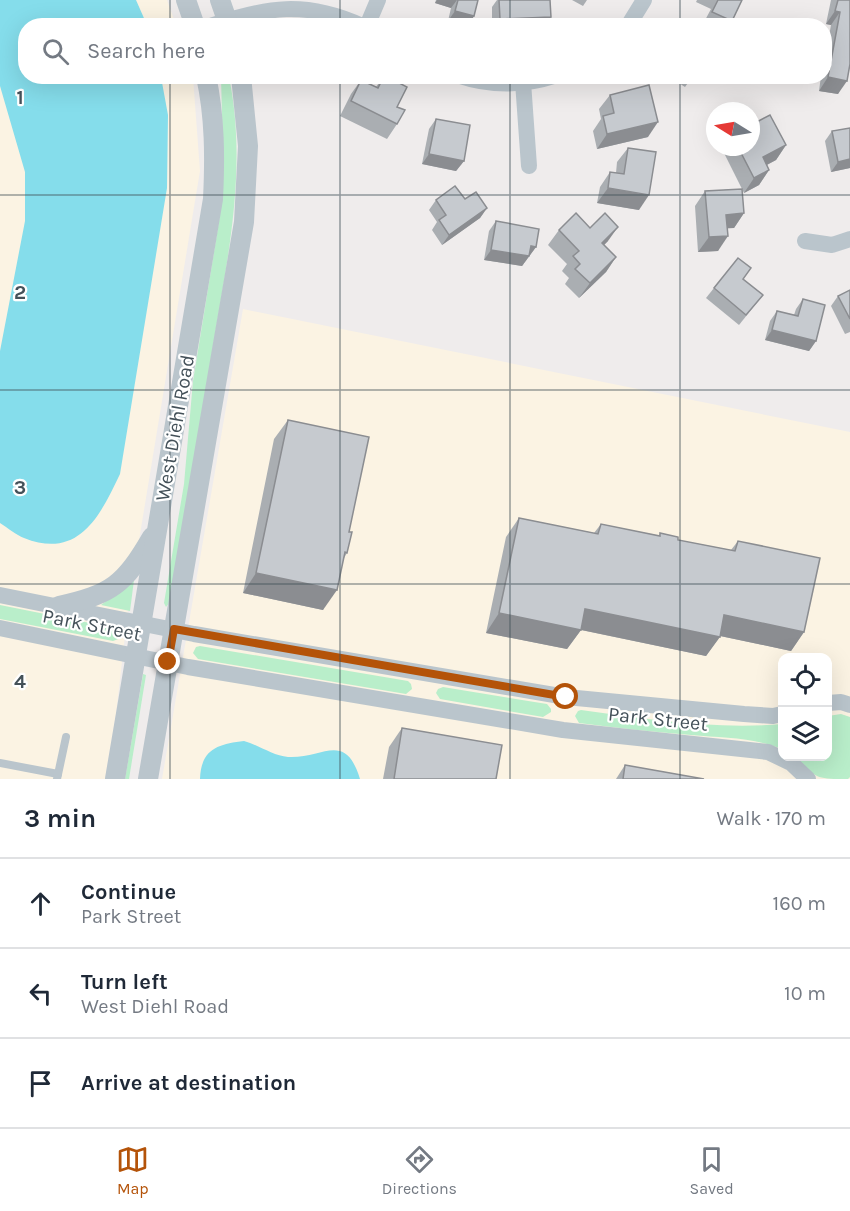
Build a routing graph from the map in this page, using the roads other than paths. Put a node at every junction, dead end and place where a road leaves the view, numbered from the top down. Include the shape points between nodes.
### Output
1 (186, 0) edge
2 (220, 0) edge
3 (378, 0) edge
4 (644, 0) edge
5 (192, 18) edge
6 (222, 18) edge
7 (239, 18) edge
8 (346, 18) edge
9 (370, 18) edge
10 (633, 18) edge
11 (208, 84) edge
12 (242, 84) edge
13 (523, 84) edge
14 (530, 166) dead end
15 (850, 239) edge
16 (805, 241) dead end
17 (158, 527) junction
18 (0, 595) edge
19 (59, 606) junction
20 (142, 623) junction
21 (0, 628) edge
22 (174, 629) junction
23 (136, 655) junction
24 (168, 662) junction
25 (832, 703) edge
26 (850, 705) edge
27 (778, 715) edge
28 (66, 737) dead end
29 (0, 763) edge
30 (58, 777) edge
31 (115, 779) edge
32 (148, 779) edge
33 (808, 779) edge

1 - 5 street
2 - 6 street
3 - 9 street
4 - 10 street
7 - 8 street via 281,7 318,9
11 - 17 street, West Diehl Road via 215,151 213,199
12 - 22 street, West Diehl Road via 248,147 244,222
13 - 14 street
15 - 16 street via 832,245
17 - 19 street via 138,561 115,585 93,598
17 - 20 street, West Diehl Road
18 - 19 street, Park Street
19 - 20 street, Park Street
20 - 22 street, Park Street
20 - 23 street, West Diehl Road
21 - 23 street, Park Street
22 - 24 street, West Diehl Road
22 - 27 street, Park Street via 566,697
23 - 24 street, Park Street
23 - 31 street, West Diehl Road
24 - 32 street, West Diehl Road
24 - 33 street, Park Street via 563,730 768,752 791,763
25 - 26 street
28 - 30 lane
29 - 30 lane

